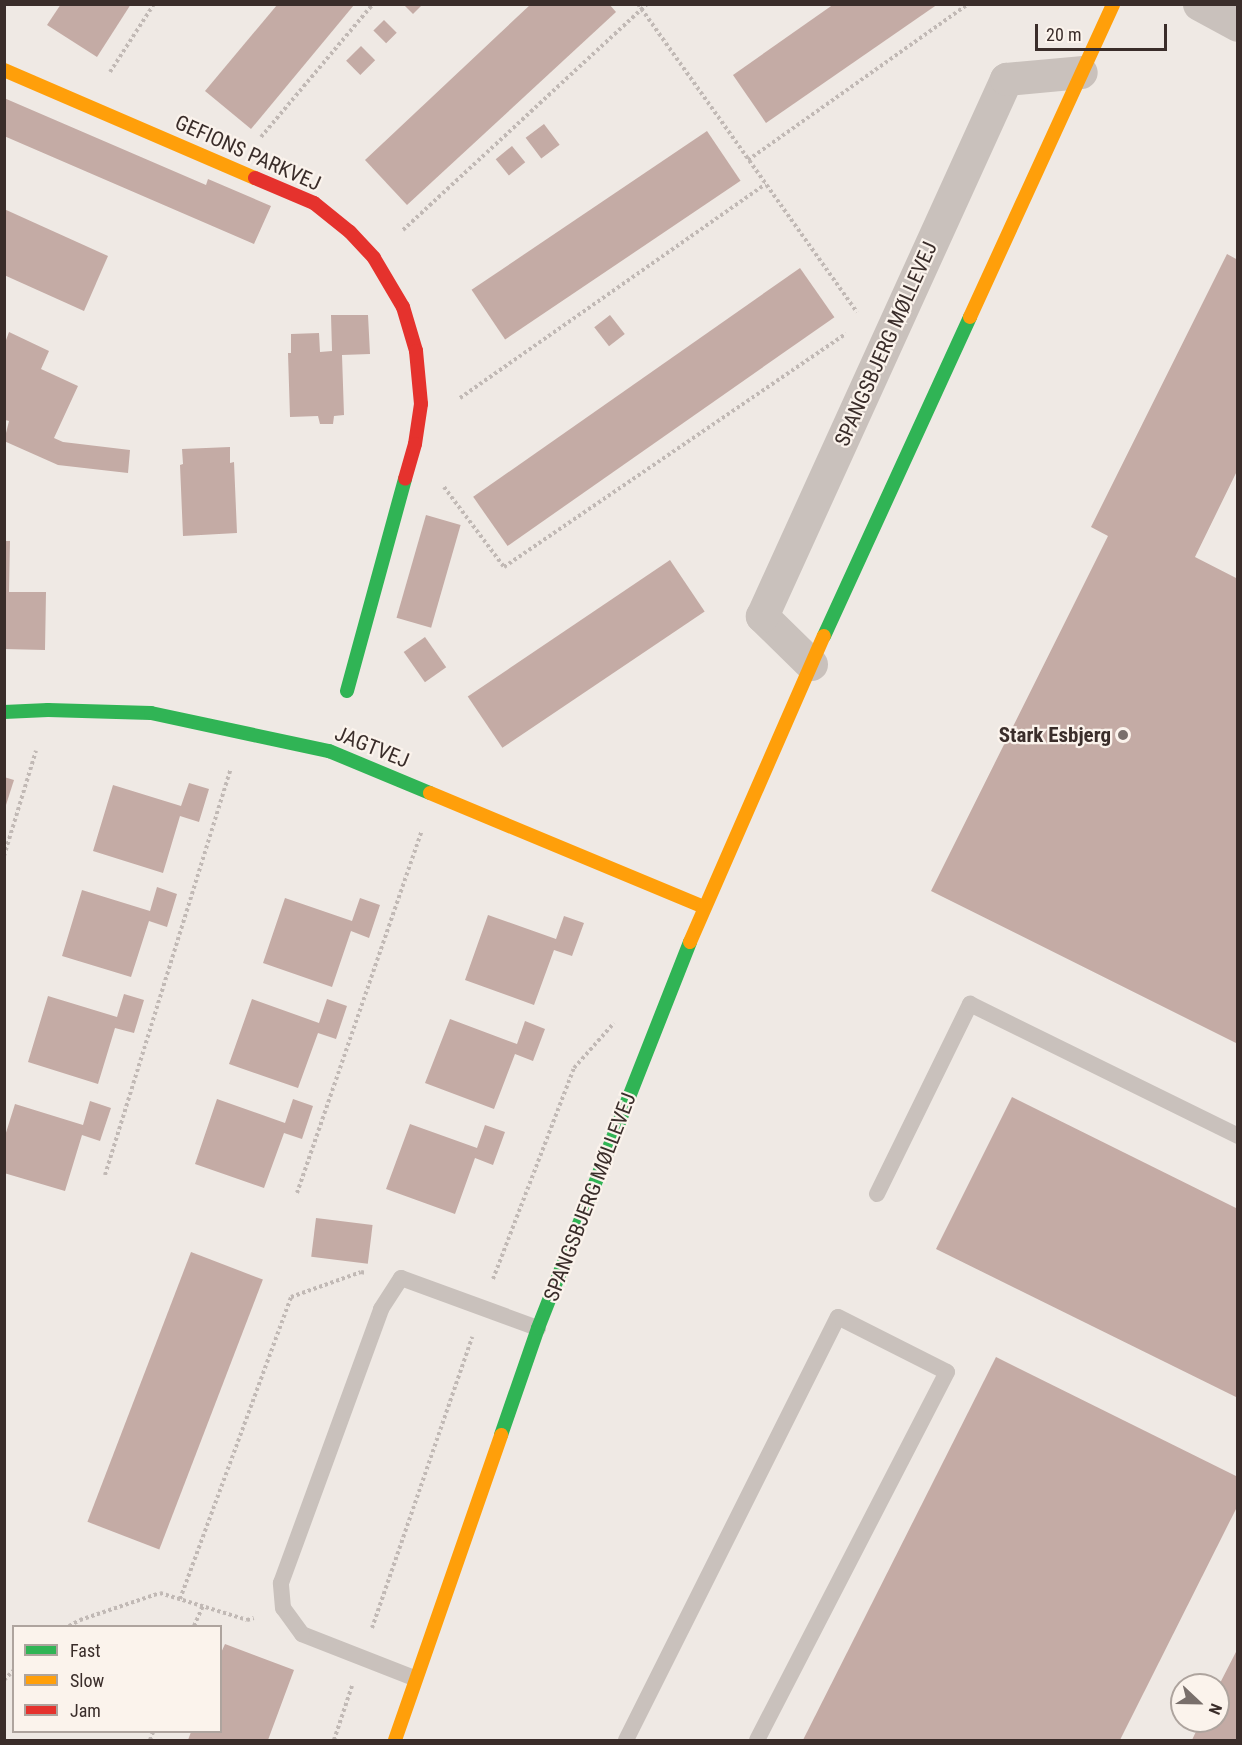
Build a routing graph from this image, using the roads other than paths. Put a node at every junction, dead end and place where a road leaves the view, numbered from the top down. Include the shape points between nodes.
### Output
1 (1113, 4) edge
2 (1198, 4) edge
3 (1238, 24) edge
4 (4, 70) edge
5 (1081, 72) junction
6 (811, 663) junction
7 (347, 692) dead end
8 (4, 712) edge
9 (704, 906) junction
10 (1238, 1136) edge
11 (877, 1194) dead end
12 (538, 1328) junction
13 (414, 1678) junction
14 (395, 1740) edge
15 (626, 1740) edge
16 (757, 1740) edge

1 - 5 street, SPANGSBJERG MØLLEVEJ
2 - 3 street
4 - 7 street, GEFIONS PARKVEJ via 314,203 374,258 403,307 416,351 421,404 415,444
5 - 6 street, SPANGSBJERG MØLLEVEJ
5 - 6 street, SPANGSBJERG MØLLEVEJ via 1006,79 762,616
6 - 9 street, SPANGSBJERG MØLLEVEJ
8 - 9 street, JAGTVEJ via 151,713 329,751
9 - 12 street, SPANGSBJERG MØLLEVEJ
10 - 11 lane via 970,1004
12 - 13 street, SPANGSBJERG MØLLEVEJ
12 - 13 lane via 401,1278 381,1309 281,1583 283,1608 302,1634
13 - 14 street, SPANGSBJERG MØLLEVEJ
15 - 16 lane via 838,1317 947,1372

